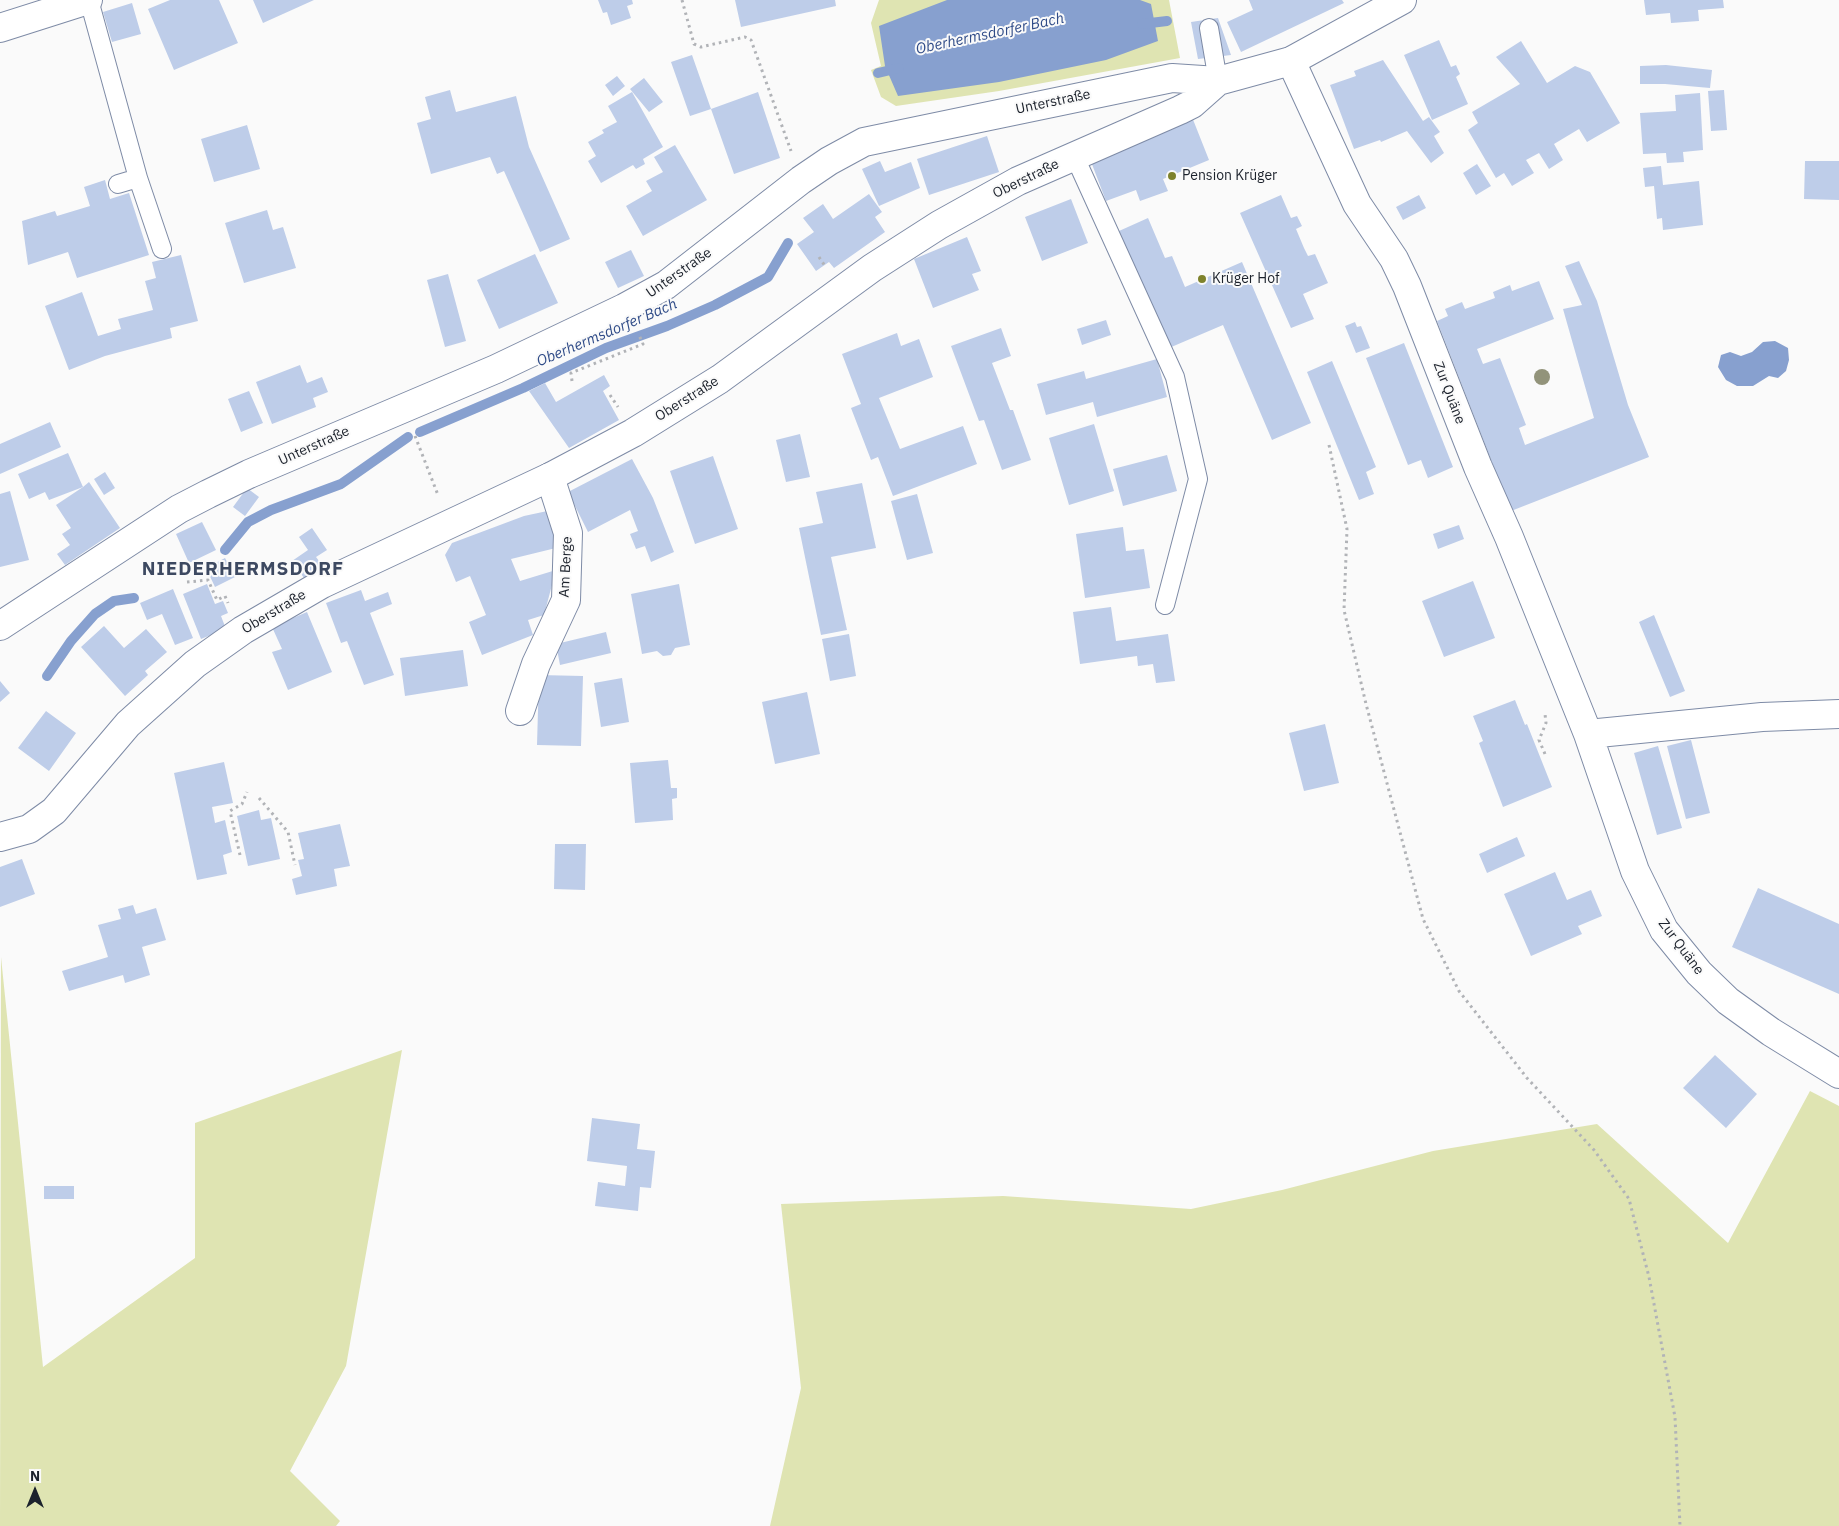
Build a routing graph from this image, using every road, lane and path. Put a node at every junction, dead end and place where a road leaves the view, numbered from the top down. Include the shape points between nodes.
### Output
1 (88, 0) edge
2 (682, 0) edge
3 (1402, 0) edge
4 (0, 28) edge
5 (1209, 28) dead end
6 (1291, 61) junction
7 (1218, 81) junction
8 (1074, 155) junction
9 (138, 178) junction
10 (801, 180) junction
11 (118, 184) dead end
12 (162, 249) dead end
13 (641, 341) dead end
14 (572, 381) dead end
15 (418, 442) dead end
16 (1329, 445) dead end
17 (550, 476) junction
18 (439, 499) dead end
19 (187, 582) dead end
20 (228, 604) dead end
21 (1165, 605) dead end
22 (0, 626) edge
23 (520, 711) dead end
24 (1839, 714) edge
25 (1546, 723) dead end
26 (1588, 734) junction
27 (1544, 754) dead end
28 (247, 792) dead end
29 (259, 798) dead end
30 (0, 837) edge
31 (240, 855) dead end
32 (295, 865) dead end
33 (1839, 1074) edge
34 (1680, 1526) edge

1 - 4 street
1 - 9 lane
2 - 10 path via 694,44 701,47 745,37 751,40
3 - 6 street, Oberstraße
5 - 7 lane
6 - 7 street, Oberstraße
6 - 26 street, Zur Quäne via 1357,204 1394,259 1407,286
7 - 8 street, Oberstraße via 1192,104
7 - 10 street, Unterstraße via 1172,78 864,142
8 - 17 street, Oberstraße via 1018,181 938,225 872,268 720,379 633,433
8 - 21 lane via 1175,377 1198,479
9 - 11 lane
9 - 12 lane
10 - 22 street, Unterstraße via 666,285 496,368 208,494 179,509
13 - 14 path via 642,344 571,373
15 - 18 path
16 - 34 path via 1348,529 1344,610 1423,919 1459,991 1527,1078 1594,1150 1629,1199 1649,1277 1675,1417
17 - 23 street, Am Berge via 568,533 566,600 536,664
17 - 30 street, Oberstraße via 322,584 243,630 195,664 128,724 54,811 29,829
19 - 20 path via 208,580 216,600 225,596
24 - 26 street via 1762,717
25 - 27 path via 1539,740
26 - 33 street, Zur Quäne via 1635,871 1664,930 1699,974 1728,1001
28 - 31 path via 242,804 230,811
29 - 32 path via 288,832

